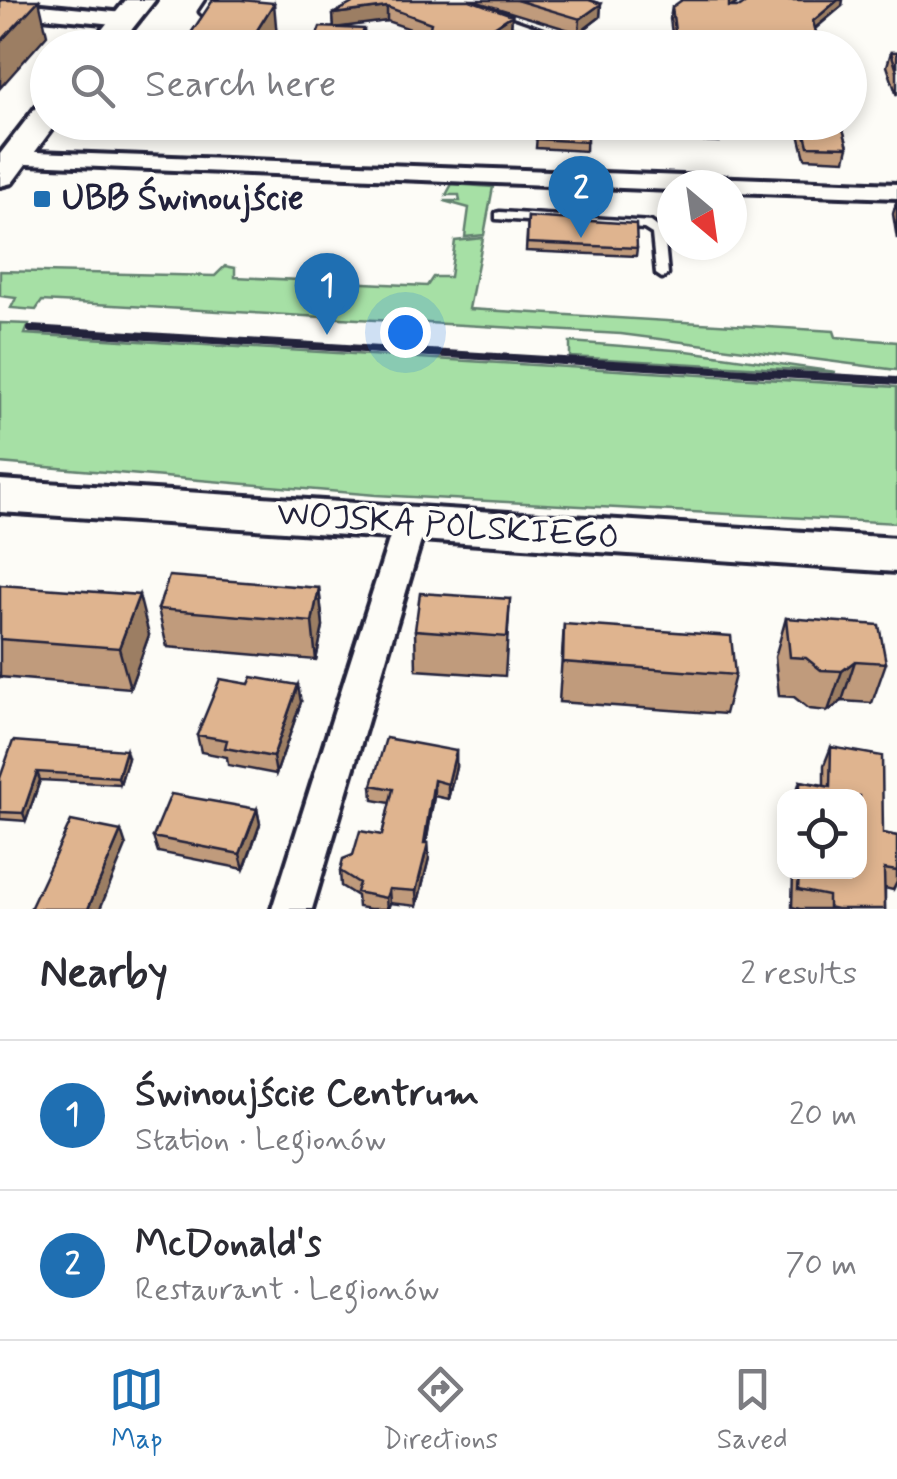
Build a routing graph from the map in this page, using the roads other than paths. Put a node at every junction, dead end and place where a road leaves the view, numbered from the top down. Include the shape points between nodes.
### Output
1 (213, 0) edge
2 (0, 6) edge
3 (133, 10) edge
4 (205, 12) edge
5 (484, 12) edge
6 (117, 30) edge
7 (537, 30) edge
8 (30, 135) edge
9 (5, 166) edge
10 (657, 183) edge
11 (747, 186) edge
12 (897, 191) edge
13 (500, 216) dead end
14 (662, 274) dead end
15 (0, 496) edge
16 (410, 524) junction
17 (897, 554) edge
18 (292, 909) edge

1 - 4 lane
2 - 3 street
3 - 6 street
5 - 7 lane
8 - 9 street
9 - 10 street
11 - 12 street
13 - 14 lane via 647,225 658,232
15 - 16 street, WOJSKA POLSKIEGO
16 - 17 street, WOJSKA POLSKIEGO
16 - 18 street

